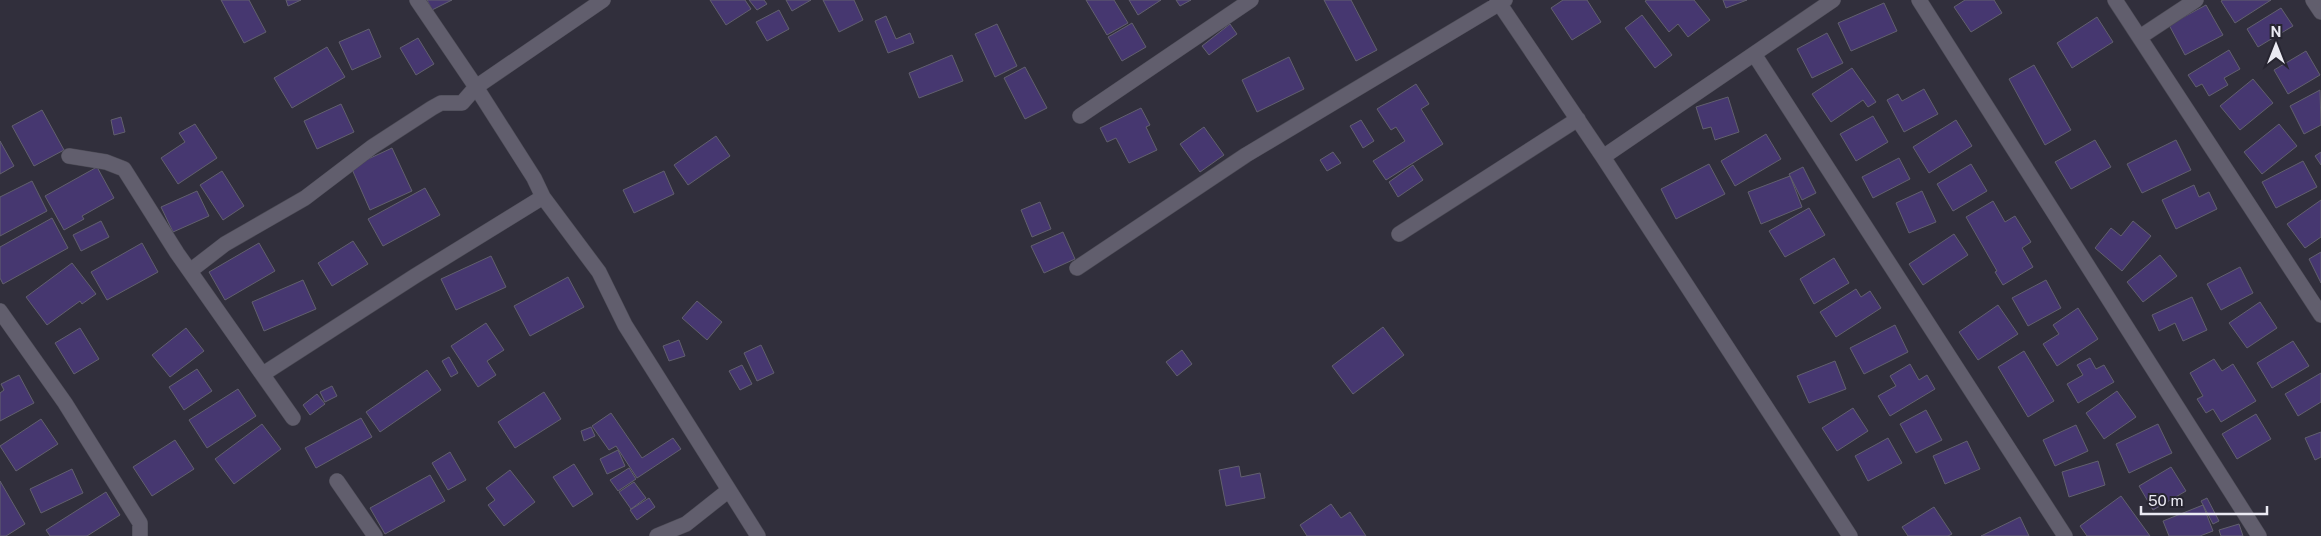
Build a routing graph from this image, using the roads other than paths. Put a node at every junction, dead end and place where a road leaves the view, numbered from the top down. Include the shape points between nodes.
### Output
1 (417, 0) edge
2 (603, 0) edge
3 (1251, 0) edge
4 (1833, 0) edge
5 (1919, 0) edge
6 (2115, 0) edge
7 (2196, 0) edge
8 (2313, 0) edge
9 (1501, 1) edge
10 (2321, 12) edge
11 (2140, 37) junction
12 (1754, 54) junction
13 (476, 87) junction
14 (1080, 116) dead end
15 (1578, 120) junction
16 (69, 156) dead end
17 (1603, 157) junction
18 (543, 196) junction
19 (1399, 234) dead end
20 (1077, 268) dead end
21 (190, 271) junction
22 (0, 311) edge
23 (2321, 315) edge
24 (263, 374) junction
25 (293, 418) dead end
26 (337, 481) dead end
27 (729, 490) junction
28 (140, 536) edge
29 (376, 536) edge
30 (657, 536) edge
31 (758, 536) edge
32 (1850, 536) edge
33 (2064, 536) edge
34 (2259, 536) edge

1 - 13 street
2 - 13 street
3 - 14 street
4 - 12 street
5 - 34 street
6 - 11 street
7 - 11 street
8 - 10 street
9 - 15 street
9 - 20 street via 1246,155
11 - 23 street
12 - 17 street
12 - 33 street
13 - 18 street
13 - 21 street via 462,103 440,104 432,108 372,147 305,198 225,244
15 - 17 street
15 - 19 street
16 - 21 street via 124,169
17 - 32 street
18 - 24 street
18 - 27 street via 599,272 626,325
21 - 24 street
22 - 28 street via 65,402 140,523
24 - 25 street
26 - 29 street
27 - 30 street via 686,524
27 - 31 street

